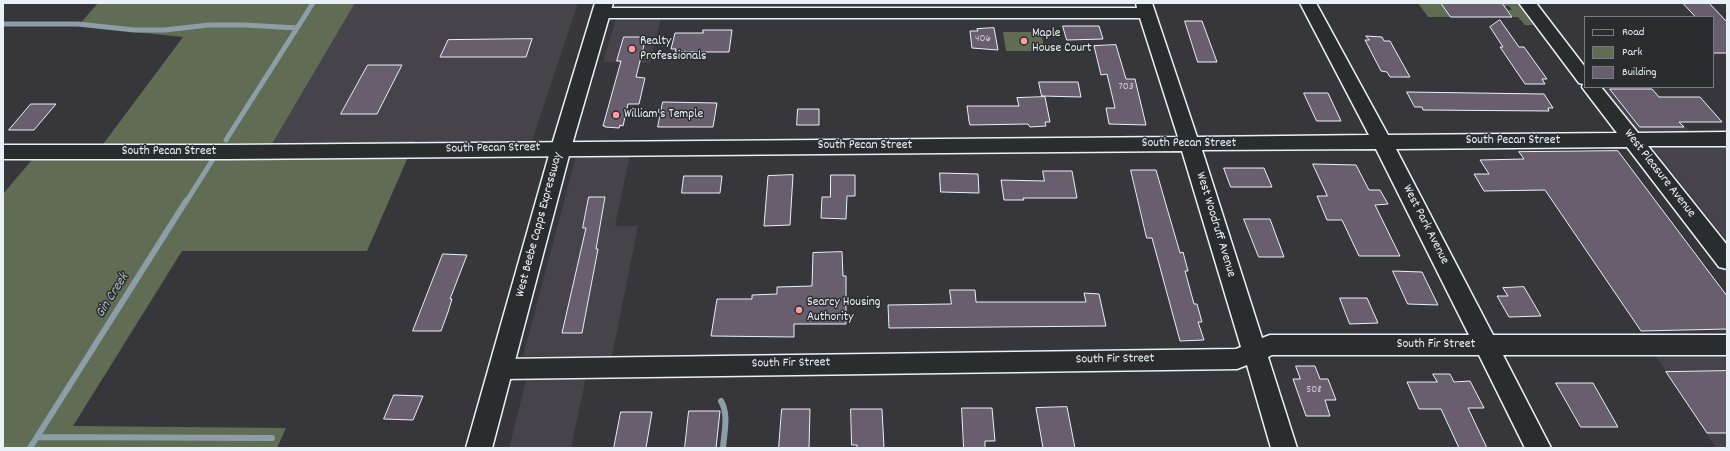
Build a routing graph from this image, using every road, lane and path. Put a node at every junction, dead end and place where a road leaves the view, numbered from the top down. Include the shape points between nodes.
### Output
1 (1308, 3) edge
2 (1527, 3) edge
3 (602, 8) edge
4 (1146, 8) edge
5 (1584, 78) edge
6 (1592, 88) edge
7 (1727, 139) edge
8 (1633, 141) junction
9 (1384, 142) junction
10 (1190, 144) junction
11 (560, 148) junction
12 (3, 152) edge
13 (1727, 261) edge
14 (1485, 345) junction
15 (1727, 345) edge
16 (1254, 351) junction
17 (500, 369) junction
18 (478, 448) edge
19 (1284, 448) edge
20 (1538, 448) edge

1 - 9 street, West Park Avenue
2 - 5 street
3 - 4 street
3 - 11 main road, West Beebe Capps Expressway
4 - 10 street, West Woodruff Avenue
6 - 8 street, West Pleasure Avenue
7 - 8 street, South Pecan Street
8 - 9 street, South Pecan Street
8 - 13 street, West Pleasure Avenue
9 - 10 street, South Pecan Street
9 - 14 street, West Park Avenue
10 - 11 street, South Pecan Street
10 - 16 street, West Woodruff Avenue
11 - 12 street, South Pecan Street
11 - 17 main road, West Beebe Capps Expressway
14 - 15 street, South Fir Street
14 - 16 street, South Fir Street via 1270,345
14 - 20 street, West Park Avenue
16 - 17 street, South Fir Street via 1237,359
16 - 19 street, West Woodruff Avenue
17 - 18 main road, West Beebe Capps Expressway

